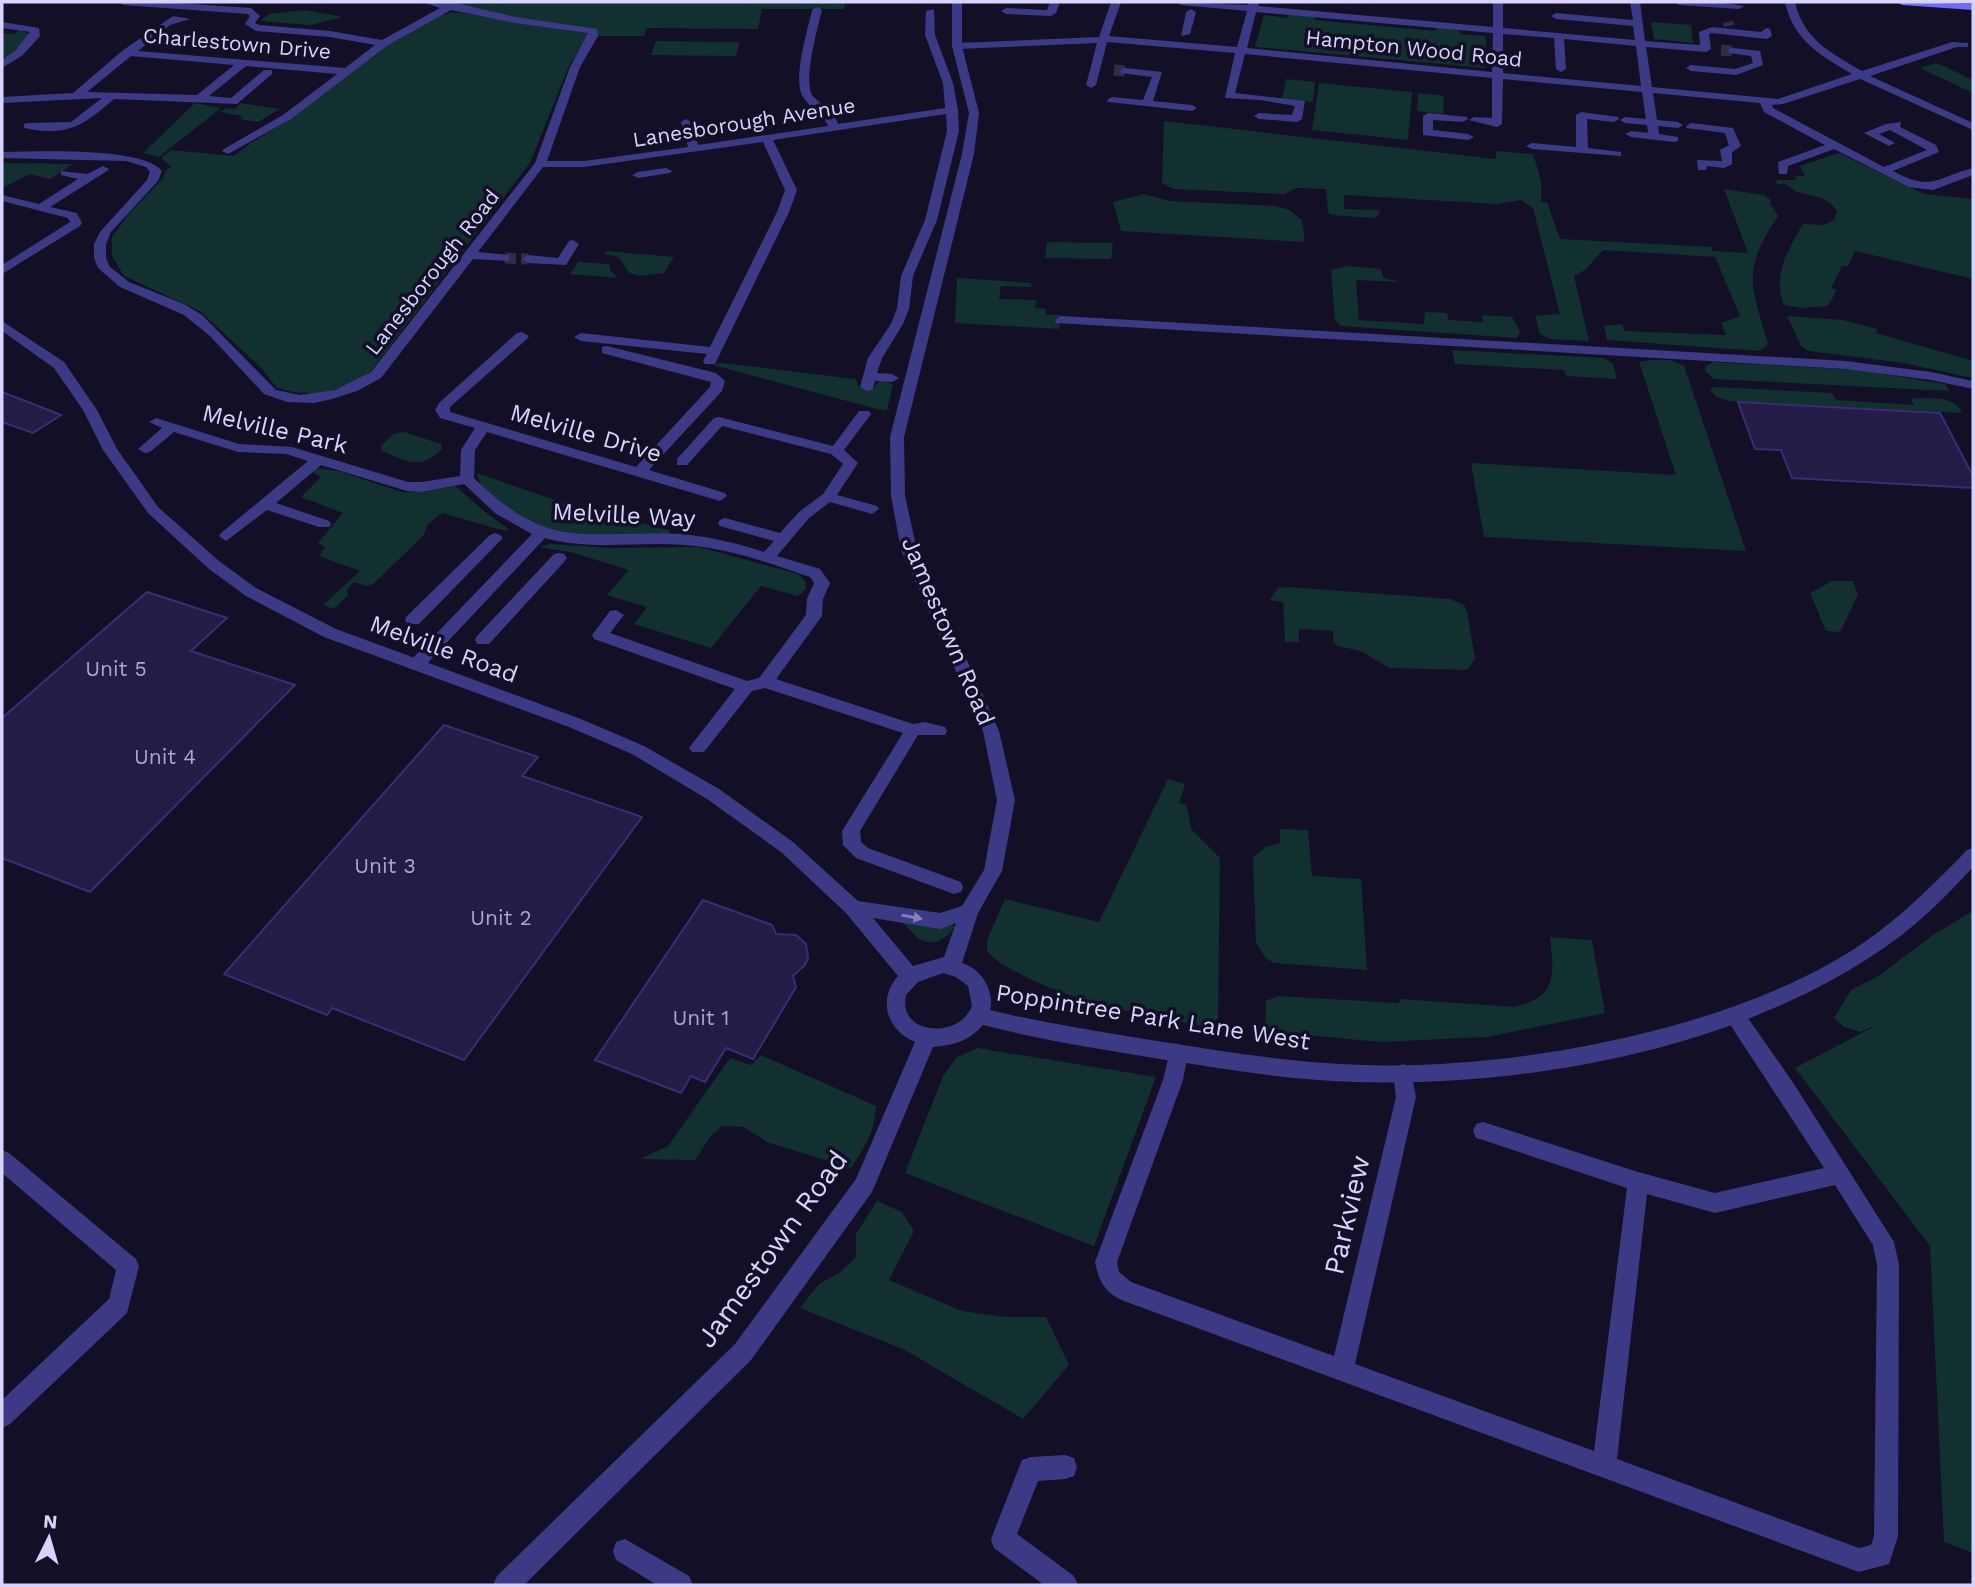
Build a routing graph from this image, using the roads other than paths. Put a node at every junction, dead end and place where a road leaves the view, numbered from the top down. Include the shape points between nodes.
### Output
1 (123, 2) edge
2 (427, 2) edge
3 (957, 2) edge
4 (1050, 2) edge
5 (1055, 2) edge
6 (1116, 2) edge
7 (1181, 2) edge
8 (1498, 2) edge
9 (1635, 2) edge
10 (1679, 2) edge
11 (1790, 2) edge
12 (1902, 2) edge
13 (922, 3) edge
14 (454, 4) edge
15 (1254, 5) edge
16 (1739, 6) dead end
17 (1973, 7) edge
18 (1193, 8) edge
19 (817, 10) dead end
20 (933, 10) edge
21 (1006, 12) dead end
22 (943, 16) dead end
23 (1556, 16) dead end
24 (185, 19) dead end
25 (1638, 23) junction
26 (2, 25) edge
27 (1497, 30) junction
28 (1766, 31) dead end
29 (1559, 36) junction
30 (1103, 39) junction
31 (1184, 39) junction
32 (384, 43) junction
33 (1640, 43) junction
34 (957, 46) junction
35 (1970, 47) edge
36 (1706, 49) junction
37 (1241, 50) junction
38 (1721, 50) tunnel mouth
39 (1733, 51) tunnel mouth
40 (126, 53) junction
41 (243, 63) junction
42 (2, 65) edge
43 (1691, 68) dead end
44 (345, 71) junction
45 (1125, 71) tunnel mouth
46 (268, 72) dead end
47 (1497, 75) junction
48 (1561, 75) junction
49 (1862, 75) junction
50 (1091, 85) dead end
51 (1646, 90) junction
52 (112, 95) junction
53 (77, 96) junction
54 (200, 98) junction
55 (2, 100) edge
56 (1112, 100) dead end
57 (1765, 101) junction
58 (1147, 104) junction
59 (1192, 108) dead end
60 (953, 110) junction
61 (1259, 116) dead end
62 (700, 120) dead end
63 (686, 122) junction
64 (1651, 122) junction
65 (673, 124) dead end
66 (28, 126) dead end
67 (1973, 127) edge
68 (834, 128) junction
69 (1631, 134) dead end
70 (1468, 137) dead end
71 (1654, 137) junction
72 (767, 139) junction
73 (1674, 139) dead end
74 (1889, 143) dead end
75 (1835, 145) junction
76 (1532, 146) dead end
77 (694, 149) junction
78 (228, 151) dead end
79 (1582, 151) junction
80 (1908, 151) dead end
81 (1618, 154) dead end
82 (2, 155) edge
83 (648, 156) junction
84 (1920, 157) junction
85 (540, 164) junction
86 (103, 169) dead end
87 (1702, 169) dead end
88 (666, 171) dead end
89 (1883, 171) junction
90 (1973, 171) edge
91 (1783, 172) dead end
92 (65, 173) dead end
93 (652, 173) junction
94 (638, 175) dead end
95 (88, 178) junction
96 (2, 198) edge
97 (40, 208) junction
98 (573, 244) dead end
99 (471, 255) junction
100 (505, 258) tunnel mouth
101 (528, 259) tunnel mouth
102 (2, 270) edge
103 (1061, 320) dead end
104 (2, 325) edge
105 (522, 335) dead end
106 (581, 337) dead end
107 (485, 348) dead end
108 (607, 350) dead end
109 (503, 353) junction
110 (659, 363) junction
111 (648, 374) dead end
112 (892, 378) dead end
113 (1973, 385) edge
114 (864, 414) dead end
115 (156, 422) dead end
116 (172, 427) junction
117 (482, 428) junction
118 (145, 449) dead end
119 (836, 451) junction
120 (318, 459) junction
121 (682, 462) dead end
122 (640, 471) junction
123 (467, 479) junction
124 (720, 496) dead end
125 (828, 497) junction
126 (265, 504) junction
127 (872, 509) dead end
128 (725, 523) dead end
129 (324, 524) dead end
130 (541, 533) junction
131 (226, 536) dead end
132 (495, 538) dead end
133 (782, 538) junction
134 (559, 558) dead end
135 (767, 558) junction
136 (504, 572) junction
137 (453, 580) junction
138 (536, 582) junction
139 (485, 590) junction
140 (616, 615) dead end
141 (412, 620) dead end
142 (483, 640) dead end
143 (416, 665) junction
144 (765, 682) junction
145 (746, 687) junction
146 (913, 730) junction
147 (939, 731) dead end
148 (698, 748) dead end
149 (1973, 855) edge
150 (954, 887) dead end
151 (853, 908) junction
152 (969, 911) junction
153 (951, 966) junction
154 (909, 975) junction
155 (979, 1016) junction
156 (1736, 1017) junction
157 (927, 1037) junction
158 (1178, 1053) junction
159 (1403, 1073) junction
160 (1483, 1131) dead end
161 (2, 1160) edge
162 (1840, 1174) junction
163 (1638, 1182) junction
164 (1342, 1370) junction
165 (2, 1416) edge
166 (1065, 1467) dead end
167 (1604, 1467) junction
168 (625, 1550) dead end
169 (506, 1585) edge
170 (680, 1585) edge
171 (1065, 1585) edge

1 - 32 street via 251,11 255,16 250,24 256,28
2 - 14 street, Lanesborough Road
3 - 34 street, Jamestown Road
4 - 5 street
5 - 21 street via 1051,13
6 - 30 street
7 - 18 street, Hampton Wood Road
8 - 27 street
9 - 25 street
10 - 16 street via 1725,9
11 - 49 street via 1791,16 1809,41
12 - 17 main road
13 - 20 street
14 - 32 street
14 - 85 street, Lanesborough Road via 593,31 562,97
15 - 18 street, Hampton Wood Road
15 - 27 street, Hampton Wood Road
15 - 37 street
18 - 31 street
19 - 68 street via 804,87 808,97 827,111
20 - 22 street
20 - 60 street via 930,35
23 - 25 street
24 - 40 street via 166,23
25 - 33 street
26 - 42 street via 35,30 35,36
27 - 29 street, Hampton Wood Road
27 - 47 street
28 - 36 street via 1767,36 1729,29 1704,32
29 - 33 street, Hampton Wood Road
29 - 48 street
30 - 31 street, Hampton Wood Road
30 - 34 street, Hampton Wood Road
30 - 50 street via 1100,69
31 - 37 street, Hampton Wood Road
32 - 44 street
33 - 36 street, Hampton Wood Road
33 - 51 street
34 - 152 street, Jamestown Road via 974,113 968,154 897,437 898,496 909,550 991,731 1006,800 993,871
35 - 49 street, Hampton Wood Road via 1956,44
36 - 38 street, Hampton Wood Road
37 - 47 street, Hampton Wood Road
37 - 61 street via 1229,96 1301,103 1297,119
39 - 43 street via 1756,53 1758,65 1736,72
40 - 41 street, Charlestown Drive
40 - 53 street
41 - 44 street, Charlestown Drive
41 - 54 street
44 - 78 street via 287,117
45 - 58 street via 1158,74
46 - 54 street via 233,102
47 - 48 street, Hampton Wood Road
47 - 70 street via 1497,123 1428,116 1427,133
48 - 51 street, Hampton Wood Road
49 - 57 street, Hampton Wood Road via 1779,102
49 - 67 street
51 - 57 street, Hampton Wood Road
51 - 64 street
52 - 53 street
52 - 54 street
52 - 66 street via 75,127
53 - 55 street
56 - 58 street
57 - 75 street via 1768,110
58 - 59 street
60 - 68 street, Lanesborough Avenue
60 - 112 street via 953,131 931,220 907,276 897,324 875,358 868,382
62 - 63 street
63 - 65 street
63 - 77 street
64 - 71 street
64 - 79 street via 1581,115
64 - 87 street via 1729,130 1735,146 1726,150 1728,162 1701,162
68 - 72 street, Lanesborough Avenue
69 - 71 street
71 - 73 street
72 - 77 street, Lanesborough Avenue
72 - 106 street via 791,190 712,356
74 - 84 street via 1870,133 1894,125 1932,147 1933,152
75 - 89 street
75 - 91 street via 1782,164
76 - 79 street
77 - 83 street, Lanesborough Avenue
79 - 81 street
80 - 84 street
82 - 99 street, Lanesborough Road via 127,158 149,165 155,179 107,230 100,258 106,271 131,288 190,312 272,393 294,398 328,397 376,375
83 - 85 street, Lanesborough Avenue
83 - 93 street
84 - 89 street
85 - 99 street, Lanesborough Road
86 - 95 street
88 - 93 street
89 - 90 street via 1920,187 1933,187
92 - 95 street
93 - 94 street
95 - 97 street
96 - 97 street
97 - 102 street via 73,216 75,223
98 - 101 street via 562,262
99 - 100 street
103 - 113 street via 1806,363 1873,368
104 - 143 street, Melville Road via 59,365 153,510 214,565 286,612
105 - 109 street
107 - 109 street
108 - 110 street
109 - 117 street, Melville Drive via 442,410
110 - 111 street
110 - 122 street via 718,381
114 - 119 street
115 - 116 street, Melville Park
116 - 118 street
116 - 120 street, Melville Park via 237,448 287,450
117 - 122 street, Melville Drive
117 - 123 street via 468,450
119 - 121 street via 719,421
119 - 125 street via 851,463
120 - 123 street, Melville Park via 407,486
120 - 126 street
122 - 124 street, Melville Drive
123 - 130 street, Melville Way via 493,507
125 - 127 street
125 - 133 street
126 - 129 street
126 - 131 street
128 - 133 street
130 - 135 street, Melville Way via 613,541 699,541
130 - 136 street
132 - 137 street
133 - 135 street
134 - 138 street
135 - 144 street, Melville Way via 815,573 822,583 814,616
136 - 138 street
136 - 139 street
137 - 139 street
137 - 141 street
138 - 142 street
139 - 143 street
140 - 145 street via 600,635
143 - 151 street, Melville Road via 638,750 713,794 788,847
144 - 145 street
144 - 146 street
145 - 148 street
146 - 147 street
146 - 150 street via 851,831 852,845 862,853
149 - 156 street, Poppintree Park Lane West via 1908,921 1793,993
151 -> 152 street via 940,920
151 - 154 street, Melville Road
152 - 153 street, Jamestown Road
153 - 154 street via 928,967
153 - 155 street via 971,976 979,987 983,1003
154 - 157 street via 897,995 898,1014 905,1025
155 - 157 street via 958,1035
155 - 158 street, Poppintree Park Lane West
156 - 159 street, Poppintree Park Lane West via 1590,1054 1466,1071
156 - 162 street
157 - 169 street, Jamestown Road via 864,1185 743,1352
158 - 159 street, Poppintree Park Lane West via 1326,1072
158 - 164 street via 1173,1080 1106,1262 1109,1278 1124,1290
159 - 164 street, Parkview via 1406,1097
160 - 163 street
161 - 165 street via 128,1266 119,1305
162 - 163 street via 1715,1203
162 - 167 street via 1883,1242 1888,1265 1886,1536 1880,1555 1858,1560
163 - 167 street
164 - 167 street
166 - 171 street via 1031,1469 1003,1539
168 - 170 street

